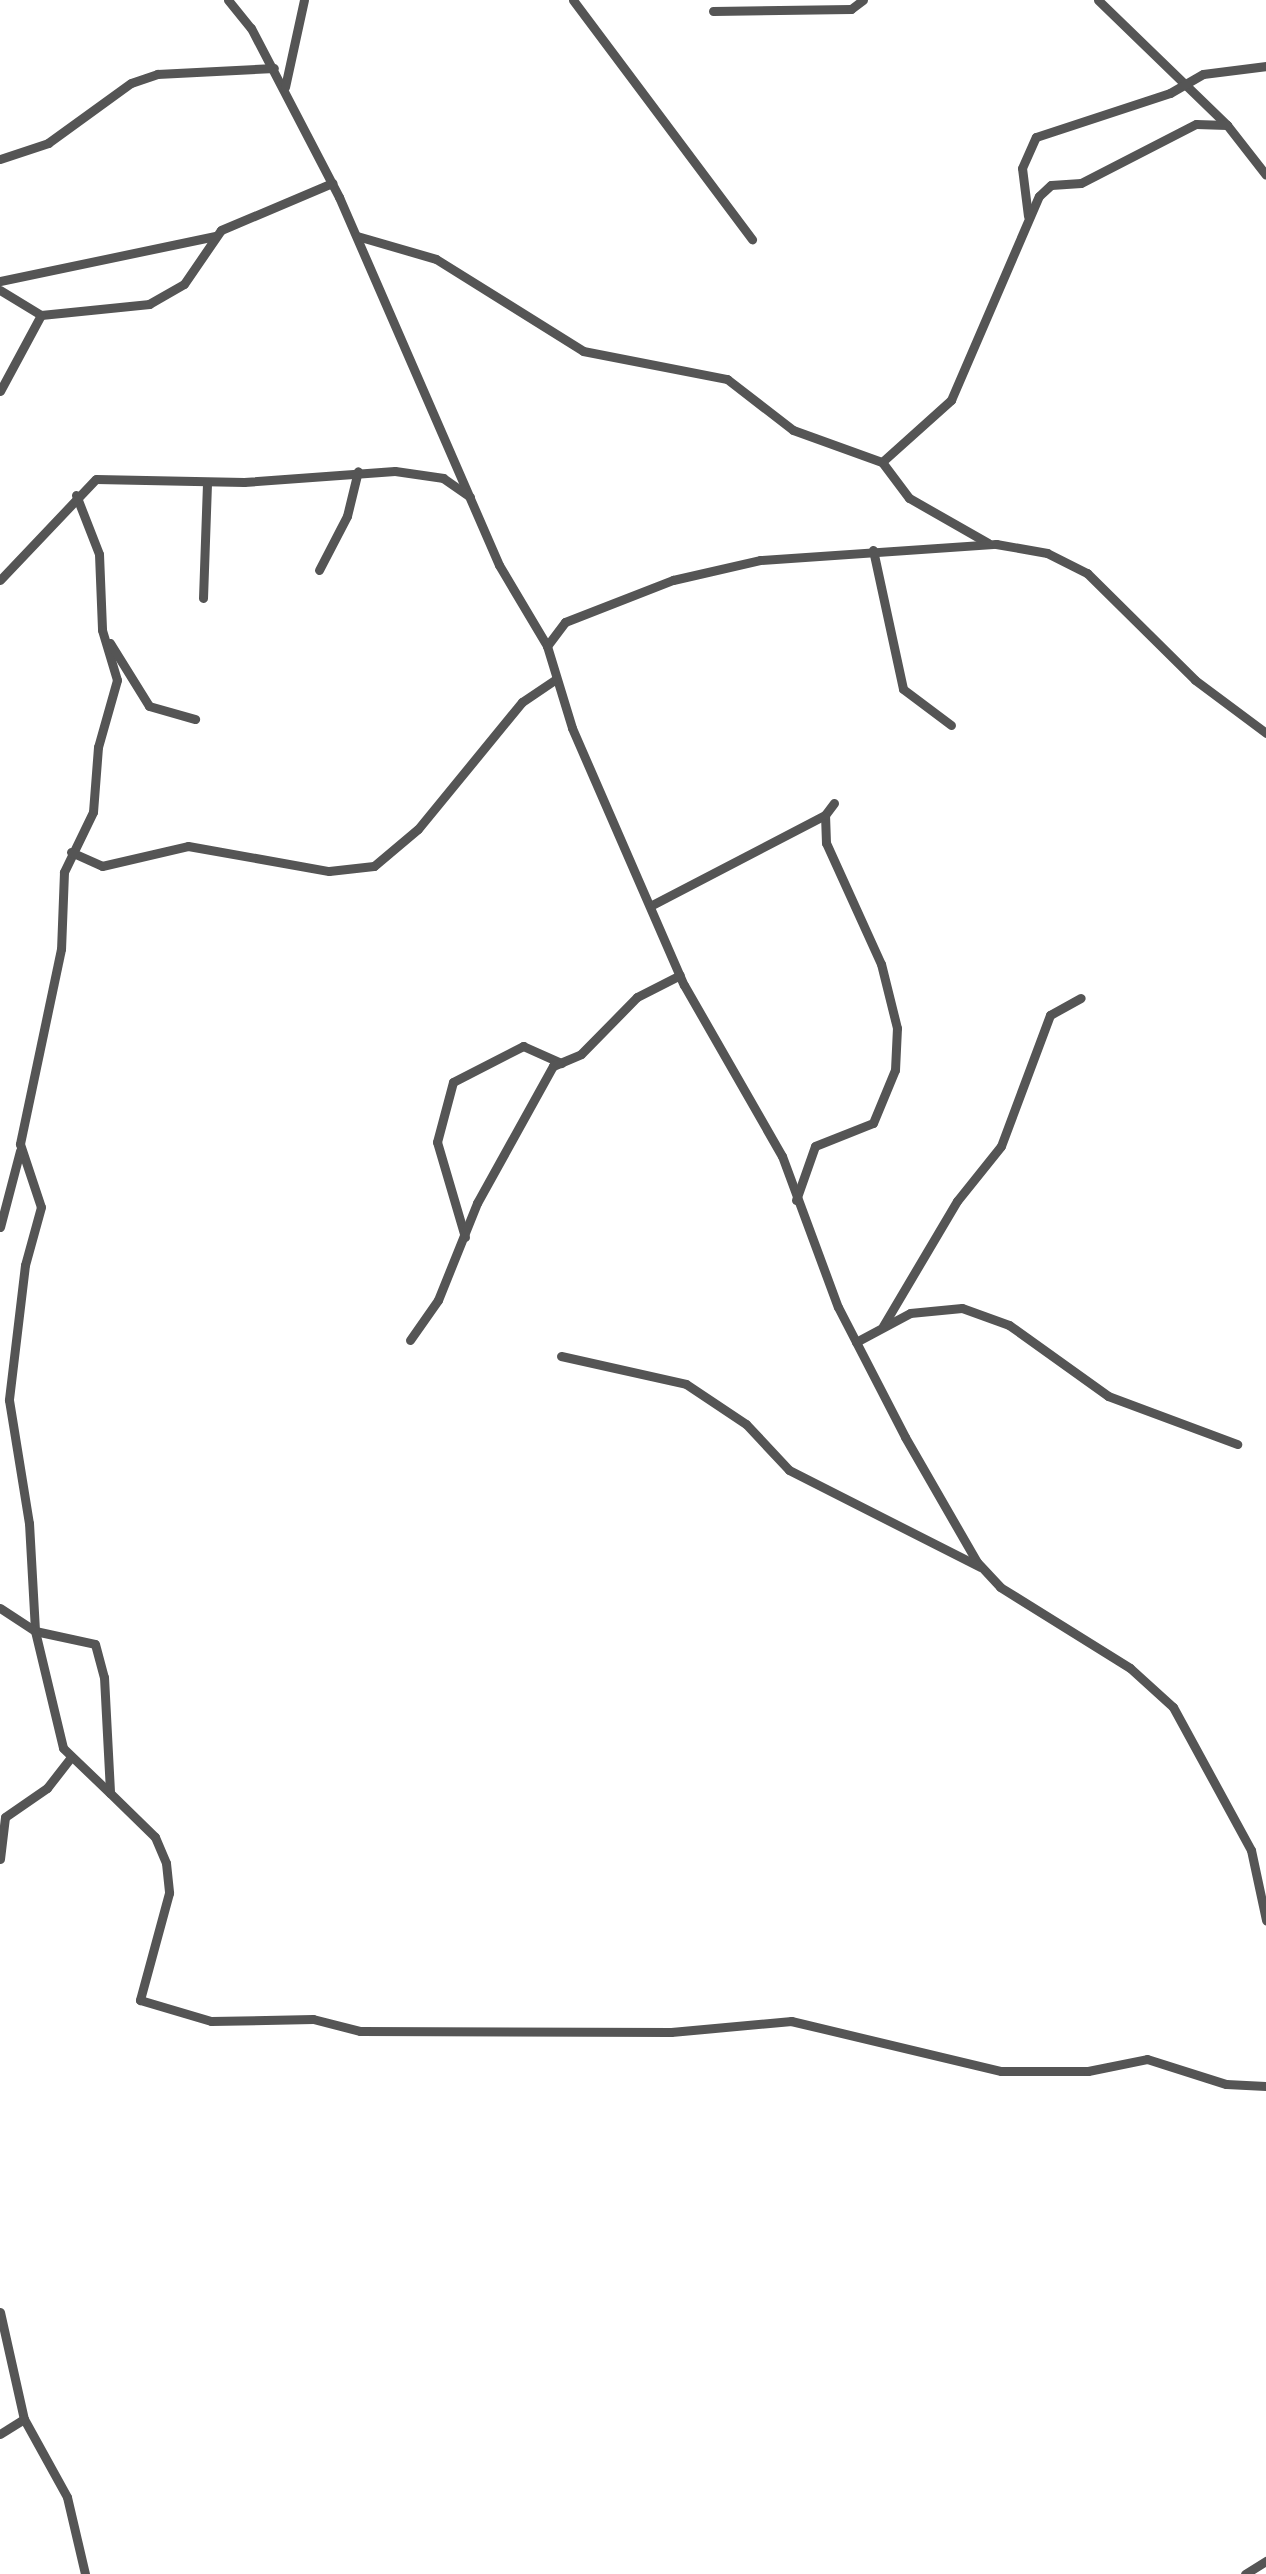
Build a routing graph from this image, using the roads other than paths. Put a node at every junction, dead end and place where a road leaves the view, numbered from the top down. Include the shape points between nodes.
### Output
1 (228, 0) edge
2 (304, 0) edge
3 (573, 0) edge
4 (863, 0) edge
5 (1098, 0) edge
6 (713, 11) dead end
7 (1266, 66) edge
8 (274, 68) junction
9 (1180, 84) junction
10 (285, 87) junction
11 (1227, 125) junction
12 (0, 159) edge
13 (1266, 175) edge
14 (332, 183) junction
15 (1028, 216) junction
16 (215, 236) junction
17 (357, 236) junction
18 (752, 239) dead end
19 (0, 281) edge
20 (0, 290) edge
21 (41, 315) junction
22 (0, 391) edge
23 (882, 462) junction
24 (358, 471) junction
25 (207, 482) junction
26 (76, 495) junction
27 (470, 497) junction
28 (990, 544) junction
29 (873, 550) junction
30 (319, 570) dead end
31 (0, 580) edge
32 (203, 598) dead end
33 (102, 630) junction
34 (547, 646) junction
35 (555, 680) junction
36 (195, 719) dead end
37 (951, 725) dead end
38 (1266, 733) edge
39 (834, 803) dead end
40 (825, 815) junction
41 (71, 852) junction
42 (652, 905) junction
43 (680, 975) junction
44 (1081, 998) dead end
45 (561, 1063) junction
46 (21, 1148) junction
47 (796, 1200) junction
48 (0, 1227) edge
49 (465, 1237) junction
50 (882, 1328) junction
51 (410, 1340) dead end
52 (856, 1342) junction
53 (561, 1356) dead end
54 (1237, 1444) dead end
55 (983, 1569) junction
56 (0, 1608) edge
57 (35, 1631) junction
58 (70, 1759) junction
59 (110, 1793) junction
60 (0, 1859) edge
61 (1266, 1920) edge
62 (1266, 2086) edge
63 (0, 2312) edge
64 (24, 2419) junction
65 (0, 2434) edge
66 (1266, 2561) edge
67 (85, 2574) edge
68 (1245, 2574) edge

1 - 8 street
2 - 10 street
3 - 18 street
4 - 6 street via 851,9
5 - 9 street
7 - 9 street
8 - 10 street
8 - 12 street via 157,74 131,83 48,143
9 - 11 street
9 - 15 street via 1036,137 1022,168
10 - 14 street
11 - 13 street
11 - 15 street via 1196,124 1081,183 1051,185
14 - 16 street
14 - 17 street
15 - 23 street via 951,400
16 - 19 street
16 - 21 street via 184,284 149,304
17 - 23 street via 436,259 583,351 727,379 793,430
17 - 27 street
20 - 21 street
21 - 22 street via 18,369
23 - 28 street via 909,498
24 - 25 street
24 - 27 street via 443,478
24 - 30 street via 347,516
25 - 26 street via 96,479
25 - 32 street
26 - 31 street
26 - 33 street via 99,554
27 - 34 street
28 - 29 street
28 - 38 street via 1047,553 1087,573 1195,680
29 - 34 street via 760,560 673,580 565,622
29 - 37 street via 903,689
33 - 36 street via 149,706
33 - 41 street via 117,680 98,747 93,812
34 - 35 street
35 - 41 street via 522,702 418,829 374,866 329,871 188,846 102,866
35 - 42 street
39 - 40 street
40 - 42 street
40 - 47 street via 831,856 881,964 897,1028 895,1070 873,1123 815,1146
41 - 46 street via 53,996
42 - 43 street
43 - 45 street via 637,997 581,1054
43 - 47 street via 712,1044 782,1156
44 - 50 street via 1050,1015 1001,1146 957,1201
45 - 49 street via 519,1122
45 - 49 street via 523,1046 453,1082 437,1142
46 - 48 street
46 - 57 street via 41,1207 25,1265 9,1400 29,1523
47 - 52 street
49 - 51 street via 438,1300
50 - 52 street
50 - 54 street via 910,1313 962,1308 1009,1325 1108,1396
52 - 55 street
53 - 55 street via 686,1384 746,1424 789,1470
55 - 61 street via 1061,1632 1147,1680 1173,1707 1251,1850
56 - 57 street
57 - 58 street via 52,1718
57 - 59 street via 95,1644 104,1677
58 - 59 street
58 - 60 street via 47,1788 5,1817
59 - 62 street via 155,1837 169,1877 140,2000 211,2021 313,2019 360,2031 536,2034 791,2021 1001,2071 1088,2071 1147,2059 1226,2084
63 - 64 street
64 - 65 street
64 - 67 street via 67,2497
66 - 68 street

